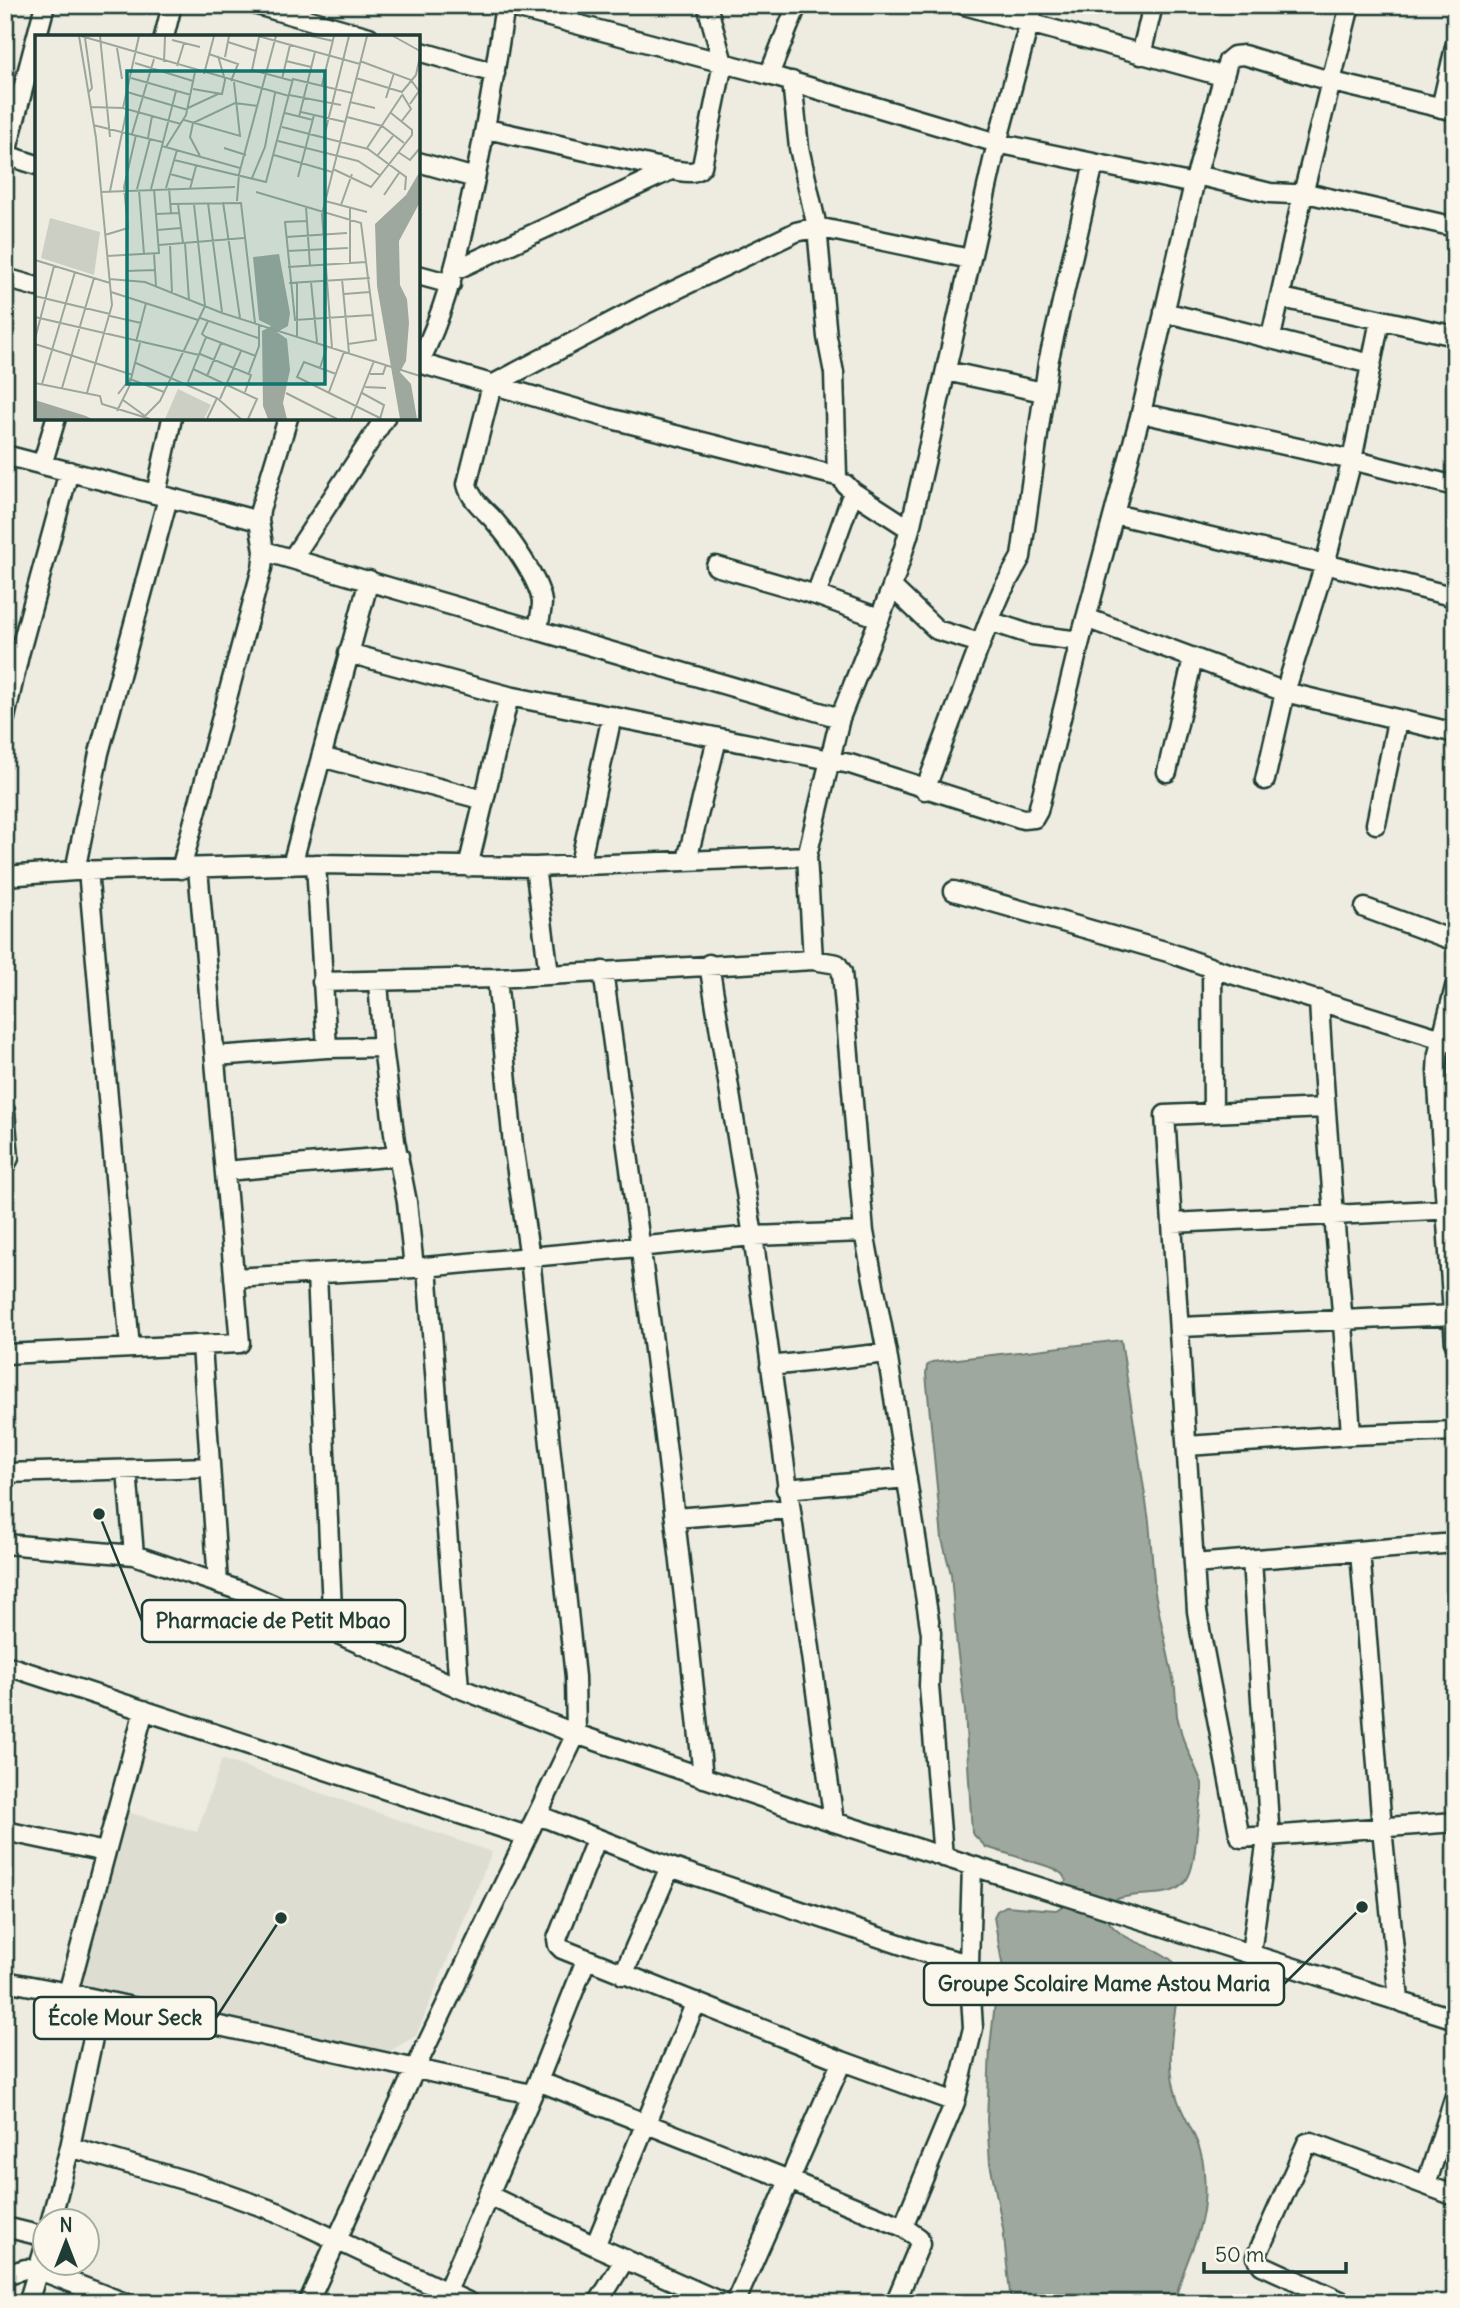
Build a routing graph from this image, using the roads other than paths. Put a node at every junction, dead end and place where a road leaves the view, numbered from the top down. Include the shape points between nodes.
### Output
1 (45, 5) edge
2 (172, 5) edge
3 (257, 5) edge
4 (504, 5) edge
5 (707, 5) edge
6 (797, 5) edge
7 (964, 5) edge
8 (1034, 5) edge
9 (1153, 5) edge
10 (1350, 5) edge
11 (570, 14) edge
12 (1029, 24) junction
13 (38, 35) edge
14 (164, 35) edge
15 (362, 35) edge
16 (1455, 47) edge
17 (35, 51) edge
18 (420, 52) edge
19 (1141, 55) junction
20 (723, 63) junction
21 (495, 73) junction
22 (769, 75) junction
23 (1222, 76) junction
24 (792, 81) junction
25 (1333, 82) junction
26 (1448, 110) edge
27 (487, 129) junction
28 (997, 143) junction
29 (5, 156) edge
30 (420, 163) edge
31 (1094, 163) junction
32 (35, 164) edge
33 (671, 170) junction
34 (475, 178) junction
35 (1196, 179) junction
36 (1303, 194) junction
37 (817, 227) junction
38 (1455, 227) edge
39 (970, 259) junction
40 (420, 275) edge
41 (453, 277) junction
42 (5, 278) edge
43 (35, 286) edge
44 (1282, 298) junction
45 (1164, 312) junction
46 (1380, 320) junction
47 (1455, 336) edge
48 (1271, 338) junction
49 (420, 362) edge
50 (420, 364) edge
51 (1371, 364) junction
52 (947, 371) junction
53 (492, 384) junction
54 (1043, 392) junction
55 (1141, 413) junction
56 (55, 420) edge
57 (172, 420) edge
58 (287, 420) edge
59 (384, 420) edge
60 (5, 455) edge
61 (1352, 460) junction
62 (42, 465) junction
63 (69, 471) junction
64 (837, 477) junction
65 (1454, 483) edge
66 (853, 492) junction
67 (162, 496) junction
68 (1114, 513) junction
69 (259, 521) junction
70 (910, 529) junction
71 (264, 551) junction
72 (292, 559) junction
73 (1325, 564) junction
74 (716, 566) dead end
75 (369, 580) junction
76 (891, 587) junction
77 (816, 595) junction
78 (1455, 597) edge
79 (879, 618) junction
80 (1086, 618) junction
81 (989, 621) junction
82 (538, 629) junction
83 (1080, 641) junction
84 (980, 643) junction
85 (348, 653) junction
86 (1193, 659) junction
87 (1286, 692) junction
88 (509, 696) junction
89 (612, 716) junction
90 (5, 718) edge
91 (840, 718) junction
92 (1397, 721) junction
93 (1455, 733) edge
94 (718, 738) junction
95 (321, 757) junction
96 (830, 760) junction
97 (1167, 772) dead end
98 (1265, 780) dead end
99 (925, 790) junction
100 (484, 800) junction
101 (1376, 824) dead end
102 (807, 856) junction
103 (687, 860) junction
104 (316, 864) junction
105 (580, 864) junction
106 (292, 865) junction
107 (468, 867) junction
108 (535, 867) junction
109 (190, 869) junction
110 (81, 870) junction
111 (5, 876) edge
112 (954, 891) dead end
113 (1365, 908) dead end
114 (1455, 941) edge
115 (813, 960) junction
116 (709, 964) junction
117 (1212, 968) junction
118 (603, 971) junction
119 (549, 974) junction
120 (497, 978) junction
121 (322, 982) junction
122 (379, 982) junction
123 (1455, 987) edge
124 (1319, 1000) junction
125 (1448, 1041) edge
126 (383, 1047) junction
127 (327, 1048) junction
128 (215, 1056) junction
129 (1325, 1108) junction
130 (5, 1111) edge
131 (1213, 1112) junction
132 (399, 1156) junction
133 (5, 1165) edge
134 (225, 1171) junction
135 (1450, 1209) edge
136 (1335, 1214) junction
137 (1172, 1223) junction
138 (864, 1232) junction
139 (754, 1236) junction
140 (642, 1248) junction
141 (530, 1258) junction
142 (421, 1268) junction
143 (317, 1273) junction
144 (234, 1278) junction
145 (1454, 1315) edge
146 (1344, 1321) junction
147 (1180, 1326) junction
148 (1455, 1344) edge
149 (202, 1345) junction
150 (130, 1348) junction
151 (887, 1353) junction
152 (5, 1354) edge
153 (770, 1366) junction
154 (1455, 1431) edge
155 (1351, 1435) junction
156 (1186, 1446) junction
157 (210, 1467) junction
158 (127, 1470) junction
159 (5, 1473) edge
160 (907, 1478) junction
161 (786, 1489) junction
162 (789, 1509) junction
163 (675, 1518) junction
164 (1455, 1543) edge
165 (5, 1544) edge
166 (1360, 1551) junction
167 (134, 1555) junction
168 (1252, 1560) junction
169 (1195, 1564) junction
170 (218, 1583) junction
171 (333, 1632) junction
172 (5, 1665) edge
173 (459, 1688) junction
174 (144, 1710) junction
175 (576, 1734) junction
176 (704, 1778) junction
177 (538, 1815) junction
178 (834, 1822) junction
179 (1455, 1822) edge
180 (1382, 1828) junction
181 (5, 1831) edge
182 (527, 1836) junction
183 (1269, 1837) junction
184 (596, 1840) junction
185 (106, 1853) junction
186 (943, 1857) junction
187 (972, 1866) junction
188 (670, 1867) junction
189 (1251, 1953) junction
190 (586, 1960) junction
191 (969, 1964) junction
192 (623, 1975) junction
193 (5, 1981) edge
194 (68, 1993) junction
195 (101, 2000) junction
196 (1399, 2000) junction
197 (696, 2002) junction
198 (1455, 2019) edge
199 (842, 2060) junction
200 (416, 2067) junction
201 (535, 2088) junction
202 (1455, 2096) edge
203 (955, 2102) junction
204 (646, 2125) junction
205 (70, 2147) junction
206 (789, 2180) junction
207 (1426, 2185) junction
208 (488, 2195) junction
209 (1455, 2196) edge
210 (55, 2206) edge
211 (5, 2227) edge
212 (902, 2227) junction
213 (32, 2234) edge
214 (338, 2240) junction
215 (595, 2246) junction
216 (625, 2259) junction
217 (32, 2270) edge
218 (5, 2275) edge
219 (37, 2276) edge
220 (55, 2276) edge
221 (447, 2291) junction
222 (28, 2303) edge
223 (125, 2303) edge
224 (308, 2303) edge
225 (470, 2303) edge
226 (598, 2303) edge
227 (723, 2303) edge
228 (735, 2303) edge
229 (895, 2303) edge
230 (1345, 2303) edge

1 - 13 street
2 - 14 street
3 - 15 street
4 - 11 street
4 - 21 street
5 - 20 street
6 - 22 street
7 - 12 street
8 - 12 street
9 - 19 street
10 - 25 street
11 - 20 street
12 - 19 street
12 - 28 street
16 - 26 street
17 - 29 street
18 - 21 street
19 - 23 street
20 - 22 street
20 - 33 street via 702,166 694,172
21 - 27 street
22 - 24 street
23 - 25 street via 1228,61 1244,55
23 - 35 street
24 - 28 street
24 - 37 street via 799,148
25 - 26 street
25 - 36 street
27 - 33 street
27 - 34 street
28 - 31 street
28 - 39 street
29 - 32 street
30 - 34 street
31 - 35 street
31 - 54 street
33 - 41 street
34 - 41 street
35 - 36 street
35 - 45 street
36 - 38 street
36 - 44 street
37 - 39 street
37 - 53 street via 748,255
37 - 64 street via 834,373
39 - 52 street
40 - 41 street
41 - 49 street
42 - 43 street
44 - 46 street
44 - 48 street
45 - 48 street
45 - 55 street
46 - 47 street
46 - 51 street
48 - 51 street
50 - 53 street
51 - 61 street
52 - 54 street
52 - 70 street
53 - 64 street
53 - 82 street via 468,491 505,532 537,587 542,607
54 - 81 street via 1021,557
55 - 61 street
55 - 68 street
56 - 62 street
57 - 67 street
58 - 69 street
59 - 72 street
60 - 62 street
61 - 65 street
61 - 73 street
62 - 63 street
63 - 67 street
63 - 90 street
64 - 66 street
66 - 70 street
66 - 77 street
67 - 69 street
67 - 110 street via 99,753
68 - 73 street
68 - 80 street
69 - 71 street
70 - 76 street
71 - 72 street
71 - 109 street
72 - 75 street
73 - 78 street
73 - 87 street
74 - 77 street
75 - 82 street
75 - 85 street
76 - 79 street
76 - 84 street via 937,630
77 - 79 street
79 - 91 street
80 - 83 street
80 - 86 street
81 - 83 street via 1032,635
81 - 84 street
82 - 91 street
83 - 99 street via 1034,818 1023,819
84 - 99 street
85 - 88 street
85 - 95 street
86 - 87 street
86 - 97 street
87 - 92 street
87 - 98 street
88 - 89 street
88 - 100 street
89 - 94 street
89 - 105 street
91 - 96 street
92 - 93 street
92 - 101 street
94 - 96 street
94 - 103 street
95 - 100 street
95 - 106 street
96 - 99 street
96 - 102 street
100 - 107 street
102 - 103 street
102 - 115 street
103 - 105 street
104 - 106 street
104 - 107 street
104 - 121 street
105 - 108 street
106 - 109 street
107 - 108 street
108 - 119 street
109 - 110 street
109 - 128 street
110 - 111 street
110 - 150 street
112 - 117 street
113 - 114 street
115 - 116 street
115 - 138 street via 836,964 842,972
116 - 118 street
116 - 139 street
117 - 124 street
117 - 131 street
118 - 119 street
118 - 140 street
119 - 120 street
120 - 122 street
120 - 141 street via 513,1145
121 - 122 street
121 - 127 street
122 - 126 street
123 - 125 street
124 - 125 street
124 - 129 street
125 - 135 street via 1438,1054 1437,1071
126 - 127 street
126 - 132 street
127 - 128 street
128 - 134 street
129 - 131 street
129 - 136 street
130 - 133 street via 9,1158
131 - 137 street via 1165,1115
132 - 134 street
132 - 142 street
134 - 144 street
135 - 136 street
135 - 145 street
136 - 137 street
136 - 146 street
137 - 147 street
138 - 139 street
138 - 151 street
139 - 140 street
139 - 153 street
140 - 141 street
140 - 163 street
141 - 142 street
141 - 175 street via 575,1677
142 - 143 street
142 - 173 street
143 - 144 street
143 - 171 street
144 - 149 street via 240,1343
145 - 146 street
145 - 148 street
146 - 147 street
146 - 155 street
147 - 156 street
149 - 150 street
149 - 157 street
150 - 152 street
151 - 153 street
151 - 160 street
153 - 161 street
154 - 155 street
155 - 156 street
156 - 169 street
157 - 158 street
157 - 170 street
158 - 159 street
158 - 167 street
160 - 161 street
160 - 186 street via 931,1633 929,1686
161 - 162 street
162 - 163 street
162 - 178 street
163 - 176 street
164 - 166 street
165 - 167 street
166 - 168 street
166 - 180 street
167 - 170 street
168 - 169 street
168 - 183 street
169 - 183 street via 1201,1635 1239,1833 1241,1838
170 - 171 street
171 - 173 street
172 - 174 street
173 - 175 street
174 - 182 street
174 - 185 street
175 - 176 street
175 - 177 street
176 - 178 street
177 - 182 street
177 - 184 street
178 - 186 street
179 - 180 street
180 - 183 street
180 - 196 street
181 - 185 street
182 - 200 street
183 - 189 street
184 - 188 street
184 - 190 street via 557,1939 562,1949
185 - 194 street
186 - 187 street
187 - 189 street
187 - 191 street
188 - 191 street
188 - 192 street
189 - 196 street
190 - 192 street
190 - 201 street
191 - 203 street via 973,2028
192 - 197 street
193 - 194 street
194 - 195 street
195 - 200 street
195 - 205 street
196 - 198 street
197 - 199 street
197 - 204 street
199 - 203 street
199 - 206 street
200 - 201 street
200 - 214 street
201 - 204 street
201 - 208 street
202 - 207 street
203 - 212 street
204 - 206 street
204 - 215 street
205 - 210 street
205 - 214 street via 258,2204
206 - 212 street
206 - 228 street
207 - 209 street
207 - 230 street via 1307,2143 1256,2257 1262,2265
208 - 215 street
208 - 221 street
211 - 213 street
212 - 229 street via 919,2238 920,2244
214 - 221 street
214 - 224 street
215 - 216 street
216 - 226 street
216 - 227 street
217 - 218 street
219 - 222 street
220 - 223 street
221 - 225 street

